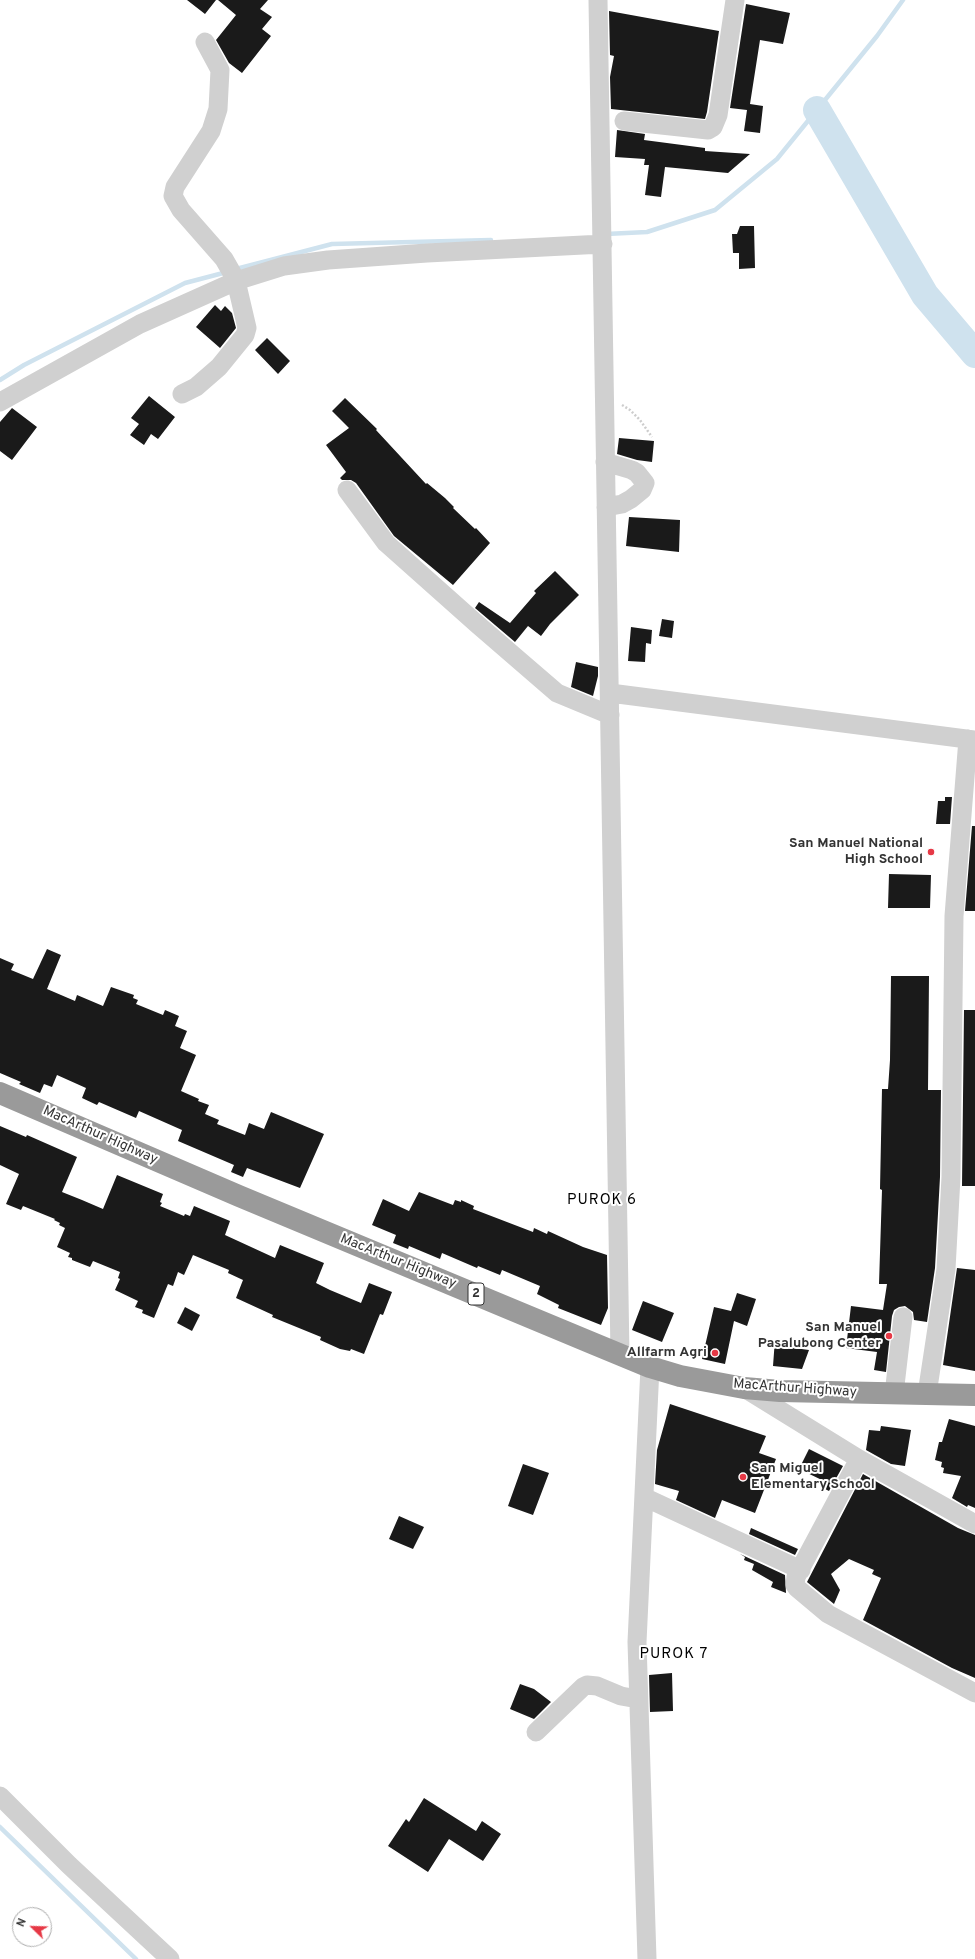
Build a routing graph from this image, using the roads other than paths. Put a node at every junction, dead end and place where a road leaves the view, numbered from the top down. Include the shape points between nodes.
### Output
1 (598, 0) edge
2 (734, 0) edge
3 (205, 42) dead end
4 (624, 121) dead end
5 (602, 234) junction
6 (230, 271) junction
7 (182, 394) dead end
8 (0, 402) edge
9 (605, 462) junction
10 (347, 490) dead end
11 (606, 507) junction
12 (610, 693) junction
13 (610, 715) junction
14 (972, 740) edge
15 (0, 1093) edge
16 (903, 1317) dead end
17 (620, 1355) junction
18 (650, 1366) junction
19 (744, 1388) junction
20 (894, 1394) junction
21 (927, 1394) junction
22 (975, 1395) edge
23 (859, 1459) junction
24 (644, 1497) junction
25 (975, 1524) edge
26 (801, 1570) junction
27 (975, 1693) edge
28 (638, 1699) junction
29 (536, 1732) dead end
30 (0, 1796) edge
31 (170, 1959) edge
32 (646, 1959) edge

1 - 5 street
2 - 4 street via 718,115 713,127 708,130
3 - 6 street via 220,70 218,109 211,131 175,187 173,196 181,210
5 - 6 street
5 - 9 street
6 - 7 street via 246,321 245,335 219,367 196,387
6 - 8 street
9 - 11 street
9 - 11 street via 632,470 645,483 642,490 631,499 622,504
10 - 13 street via 386,543 557,693
11 - 12 street
12 - 13 street
12 - 14 street
13 - 17 street
14 - 21 street via 954,916 951,1177 946,1261 941,1311
15 - 17 highway, MacArthur Highway / 2
16 - 20 street
17 - 18 highway, MacArthur Highway / 2
18 - 19 highway, MacArthur Highway / 2 via 692,1379
18 - 24 street
19 - 20 highway, MacArthur Highway / 2
19 - 23 street
20 - 21 highway, MacArthur Highway / 2
21 - 22 highway, MacArthur Highway / 2
23 - 25 street
23 - 26 street
24 - 26 street
24 - 28 street via 637,1642
26 - 27 street via 795,1581 797,1588 822,1610
28 - 29 street via 587,1685
28 - 32 street
30 - 31 street via 69,1865

